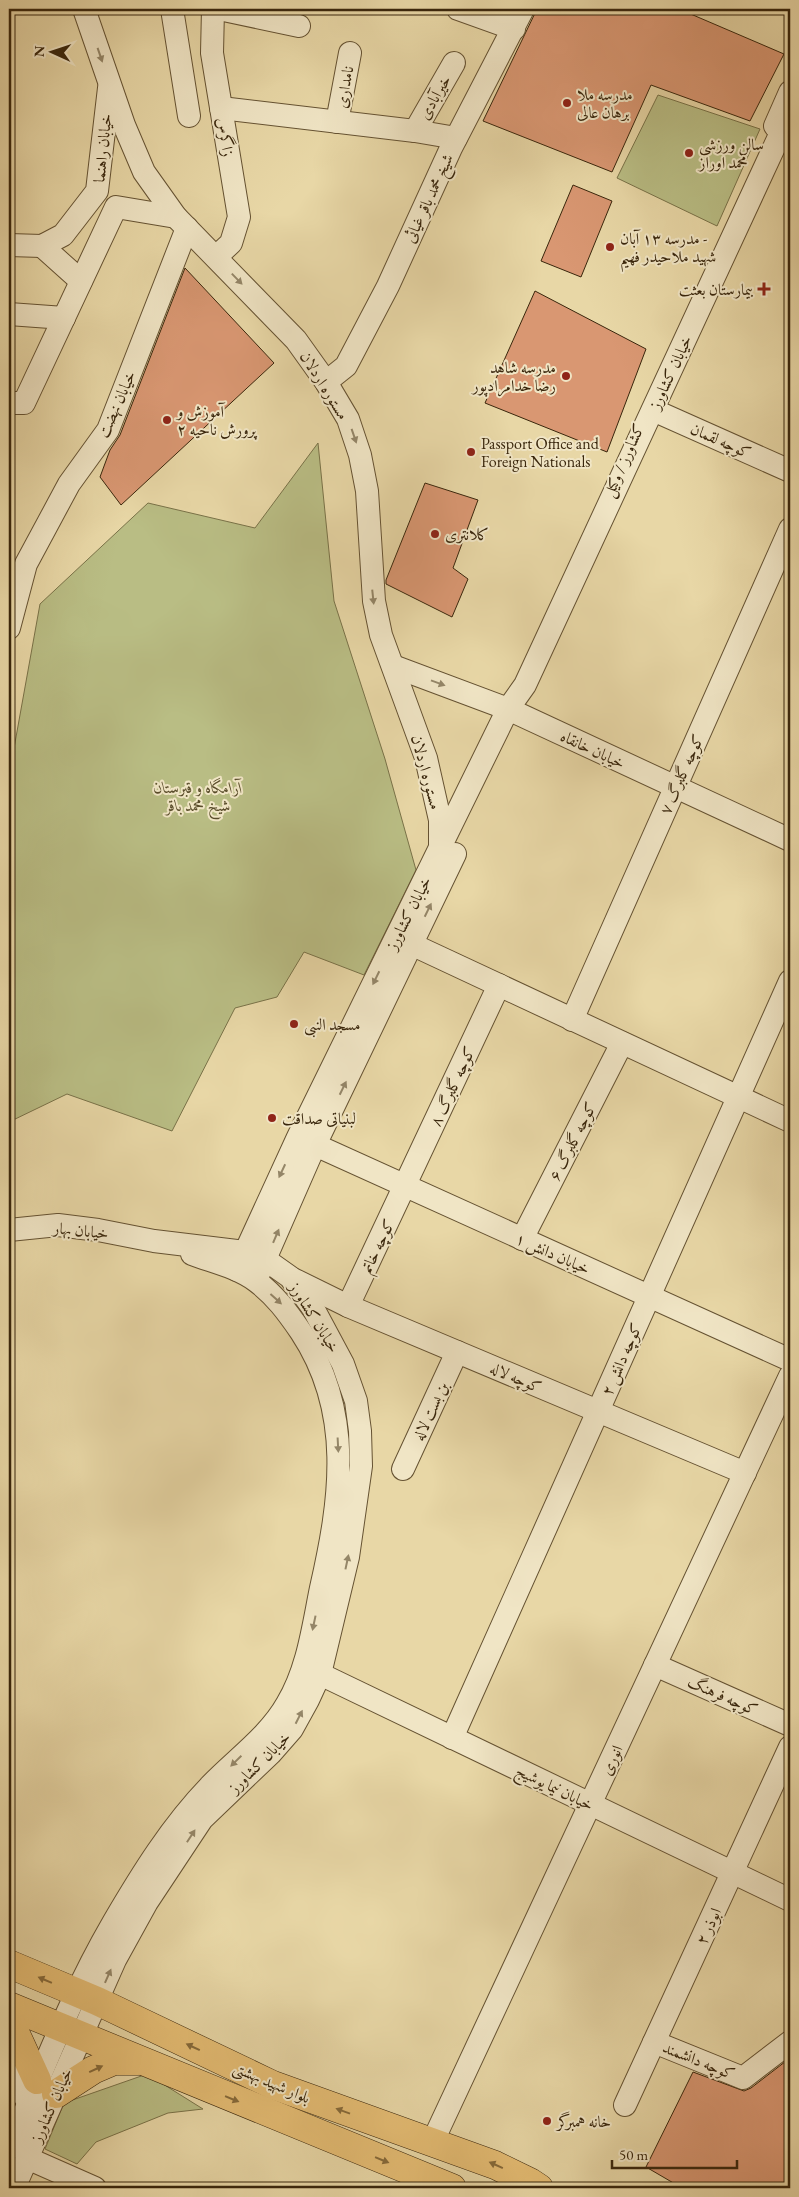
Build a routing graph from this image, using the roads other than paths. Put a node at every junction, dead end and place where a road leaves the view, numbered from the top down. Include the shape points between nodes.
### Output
1 (84, 9) edge
2 (172, 9) edge
3 (213, 9) edge
4 (219, 9) edge
5 (458, 9) edge
6 (523, 9) edge
7 (299, 26) dead end
8 (514, 29) junction
9 (350, 52) dead end
10 (454, 63) dead end
11 (109, 82) junction
12 (790, 92) edge
13 (221, 108) junction
14 (790, 114) edge
15 (189, 116) dead end
16 (337, 122) junction
17 (415, 131) junction
18 (456, 138) junction
19 (182, 223) junction
20 (9, 245) edge
21 (42, 246) junction
22 (216, 257) junction
23 (81, 281) junction
24 (9, 314) edge
25 (64, 318) junction
26 (326, 382) junction
27 (16, 403) edge
28 (652, 410) junction
29 (790, 471) edge
30 (790, 529) edge
31 (9, 628) edge
32 (393, 666) junction
33 (511, 711) junction
34 (676, 787) junction
35 (440, 820) junction
36 (790, 840) edge
37 (439, 850) junction
38 (412, 944) junction
39 (790, 981) edge
40 (499, 985) junction
41 (572, 1020) junction
42 (622, 1043) junction
43 (738, 1097) junction
44 (790, 1120) edge
45 (306, 1141) junction
46 (405, 1186) junction
47 (11, 1229) edge
48 (522, 1239) junction
49 (266, 1260) junction
50 (246, 1267) junction
51 (290, 1277) junction
52 (649, 1296) junction
53 (348, 1306) junction
54 (457, 1352) junction
55 (790, 1360) edge
56 (790, 1376) edge
57 (598, 1411) junction
58 (403, 1469) dead end
59 (745, 1473) junction
60 (655, 1666) junction
61 (311, 1672) junction
62 (790, 1725) edge
63 (452, 1738) junction
64 (790, 1747) edge
65 (590, 1804) junction
66 (733, 1872) junction
67 (790, 1900) edge
68 (9, 1964) edge
69 (86, 1997) junction
70 (9, 2006) edge
71 (9, 2019) edge
72 (72, 2033) junction
73 (654, 2042) junction
74 (790, 2042) edge
75 (142, 2062) junction
76 (9, 2074) edge
77 (41, 2092) junction
78 (625, 2104) dead end
79 (432, 2143) junction
80 (18, 2154) edge
81 (14, 2188) edge
82 (95, 2188) edge
83 (452, 2188) edge
84 (538, 2188) edge

1 -> 11 street, مستوره اردلان
2 - 15 street
3 - 13 street, زاگرس via 212,53
4 - 7 street
5 - 8 street
6 - 8 street, شیخ محمد باقر غیاثی
8 - 18 street, شیخ محمد باقر غیاثی
9 - 16 street, نامداری
10 - 17 street, خیرآبادی
11 - 19 street, مستوره اردلان via 144,172
11 - 21 street, خیابان راهنما via 97,191 63,236
12 - 33 street, کشاورز / وکیل
13 - 16 street
13 - 22 street, زاگرس via 239,217 231,243
14 - 28 street, خیابان کشاورز
16 - 17 street
17 - 18 street
18 - 26 street, شیخ محمد باقر غیاثی via 388,286 346,366
19 - 22 street, مستوره اردلان
19 - 23 street via 116,207
19 - 31 street, خیابان نهضت via 108,430 69,484 26,564
20 - 21 street, خیابان راهنما
21 - 23 street
22 -> 26 street, مستوره اردلان via 296,340
23 - 25 street
24 - 25 street
25 - 27 street
26 -> 32 street, مستوره اردلان via 348,419 360,455 367,492 374,602 381,635
28 - 29 street, کوچه لقمان
28 - 33 street, خیابان کشاورز
30 - 34 street, کوچه گلبرگ ۷
32 -> 33 street, خیابان خانقاه
32 - 35 street, مستوره اردلان via 426,758
33 - 34 street, خیابان خانقاه
33 - 35 street, کشاورز / وکیل via 481,764
33 - 37 street, خیابان کشاورز
38 -> 33 street, خیابان کشاورز
34 - 36 street, خیابان خانقاه
34 - 41 street, کوچه گلبرگ ۷
35 - 37 street, مستوره اردلان
37 -> 45 street, خیابان کشاورز
38 - 40 street
45 -> 38 street, خیابان کشاورز
39 - 43 street, کوچه دانش ۲
40 - 41 street
40 - 46 street, کوچه گلبرگ ۸
41 - 42 street
42 - 43 street
42 - 48 street, کوچه گلبرگ ۶
43 - 44 street
43 - 52 street, کوچه دانش ۲
45 - 46 street, خیابان دانش ۱
49 -> 45 street, خیابان کشاورز
45 -> 50 street, خیابان کشاورز
46 - 48 street, خیابان دانش ۱
46 - 53 street, کوچه خاتم
47 - 50 street, خیابان بهار via 58,1225 98,1230 154,1240
48 - 52 street, خیابان دانش ۱
49 - 50 street, خیابان کشاورز
49 - 51 street, خیابان کشاورز
50 -> 61 street, خیابان کشاورز via 283,1306 310,1346 327,1383 337,1423 337,1504
51 - 53 street, کوچه لاله
61 -> 51 street, خیابان کشاورز via 348,1558 361,1466 360,1431 356,1401 343,1364 313,1308
52 - 55 street, خیابان دانش ۱
52 - 57 street, کوچه دانش ۲
53 - 54 street, کوچه لاله
54 - 57 street, کوچه لاله
54 - 58 street, بن بست لاله
56 - 59 street, انوری
57 - 59 street, کوچه لاله
57 - 63 street, کوچه دانش ۲
59 - 60 street, انوری
60 - 62 street, کوچه فرهنگ
60 - 65 street, انوری
61 - 63 street, خیابان نیما یوشیج
61 - 69 street, خیابان کشاورز via 292,1729 272,1754 202,1819 147,1902 115,1960
63 - 65 street, خیابان نیما یوشیج
64 - 66 street, ابوذر ۲
65 - 66 street, خیابان نیما یوشیج
65 - 79 street, انوری
66 - 67 street, خیابان نیما یوشیج
66 - 73 street, ابوذر ۲
69 -> 68 main road, بلوار شهید بهشتی
69 - 72 street, خیابان کشاورز
79 -> 69 main road, بلوار شهید بهشتی via 273,2085
70 - 72 main road, بلوار شهید بهشتی
71 - 77 main road
72 - 75 main road, بلوار شهید بهشتی
72 - 77 street, خیابان کشاورز
73 - 74 street, کوچه دانشمند via 743,2078
73 - 78 street, ابوذر ۲
77 -> 75 main road via 114,2061
75 -> 83 main road, بلوار شهید بهشتی
76 - 77 street
77 - 80 street, خیابان کشاورز
84 -> 79 main road, بلوار شهید بهشتی via 495,2165
80 - 81 street, خیابان کشاورز
80 - 82 street

